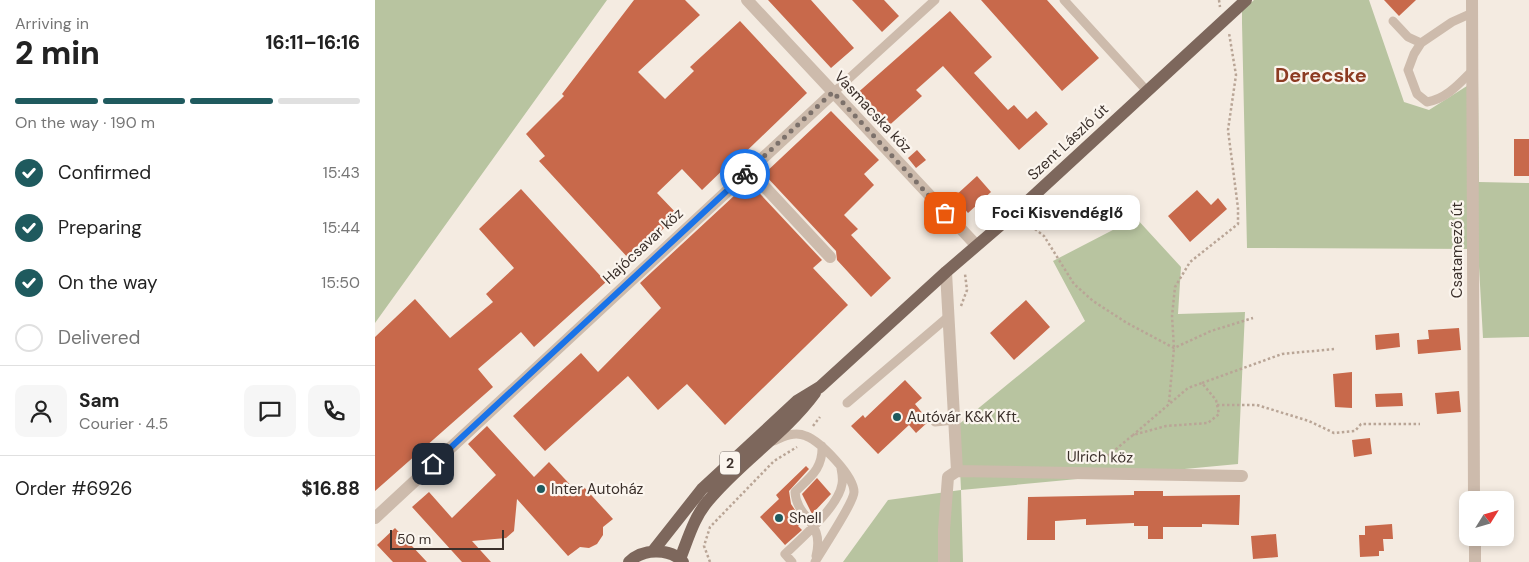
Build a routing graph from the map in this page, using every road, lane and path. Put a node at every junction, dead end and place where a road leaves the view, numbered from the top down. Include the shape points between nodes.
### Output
1 (747, 0) edge
2 (935, 0) edge
3 (1064, 0) edge
4 (1246, 0) edge
5 (1472, 6) edge
6 (1225, 19) junction
7 (1393, 21) dead end
8 (1421, 43) junction
9 (1472, 71) junction
10 (1147, 91) junction
11 (833, 92) junction
12 (749, 170) junction
13 (1027, 223) dead end
14 (976, 245) junction
15 (831, 257) dead end
16 (946, 272) junction
17 (948, 316) junction
18 (1253, 318) dead end
19 (1174, 348) junction
20 (1334, 349) dead end
21 (1202, 383) junction
22 (820, 387) junction
23 (1169, 402) junction
24 (847, 403) dead end
25 (1217, 405) junction
26 (820, 417) dead end
27 (954, 420) junction
28 (935, 422) dead end
29 (1420, 424) dead end
30 (806, 435) junction
31 (1133, 435) junction
32 (771, 442) junction
33 (822, 446) junction
34 (841, 468) junction
35 (957, 470) junction
36 (1084, 473) junction
37 (1242, 476) dead end
38 (1474, 491) edge
39 (375, 518) edge
40 (815, 526) junction
41 (1475, 546) edge
42 (653, 551) junction
43 (682, 561) edge
44 (629, 562) edge
45 (710, 562) edge
46 (793, 562) edge
47 (815, 562) edge
48 (944, 562) edge
49 (1475, 562) edge

1 - 11 street, Vasmacska köz
2 - 11 lane, Hajócsavar köz
3 - 10 lane
4 - 6 main road, Szent László út / 2
5 - 8 lane
5 - 9 street, Csatamező út
6 - 10 main road, Szent László út / 2
6 - 19 path via 1236,75 1228,130 1238,208 1237,224 1189,262 1175,287 1172,316
7 - 8 lane via 1409,37
8 - 9 lane via 1408,70 1417,94 1427,102 1448,93
9 - 38 street, Csatamező út
10 - 14 main road, Szent László út / 2
11 - 12 street, Hajócsavar köz
11 - 14 street, Vasmacska köz
12 - 15 street
12 - 39 street, Hajócsavar köz
13 - 19 path via 1044,236 1074,284 1093,301
14 - 16 main road, Szent László út / 2
16 - 17 street
16 - 22 main road, Szent László út / 2
17 - 24 lane
17 - 27 street
18 - 19 path via 1211,331
19 - 23 path
20 - 21 path via 1281,354
21 - 23 path via 1187,388
21 - 25 path
22 - 32 main road, 2
22 - 42 main road, 2 via 797,400 702,489
23 - 31 path
25 - 29 path via 1257,405 1309,421 1334,433 1355,431 1361,424
25 - 31 path via 1219,414 1208,423 1166,426
26 - 30 path
27 - 28 lane
27 - 35 street
30 - 32 lane via 791,434
30 - 33 lane
30 - 45 path via 798,446 774,461 710,528 704,546
31 - 36 path
32 - 43 main road, 2 via 707,502 691,529
33 - 34 lane
33 - 40 lane via 822,459 817,469 795,492 796,503
34 - 40 lane via 842,485
34 - 47 lane via 852,480 854,494
35 - 36 street, Ulrich köz
35 - 48 street via 948,477
36 - 37 street, Ulrich köz
40 - 46 lane via 785,554
40 - 47 lane via 818,549
41 - 49 street
42 - 43 main road, 2 via 667,553
42 - 44 main road, 2

